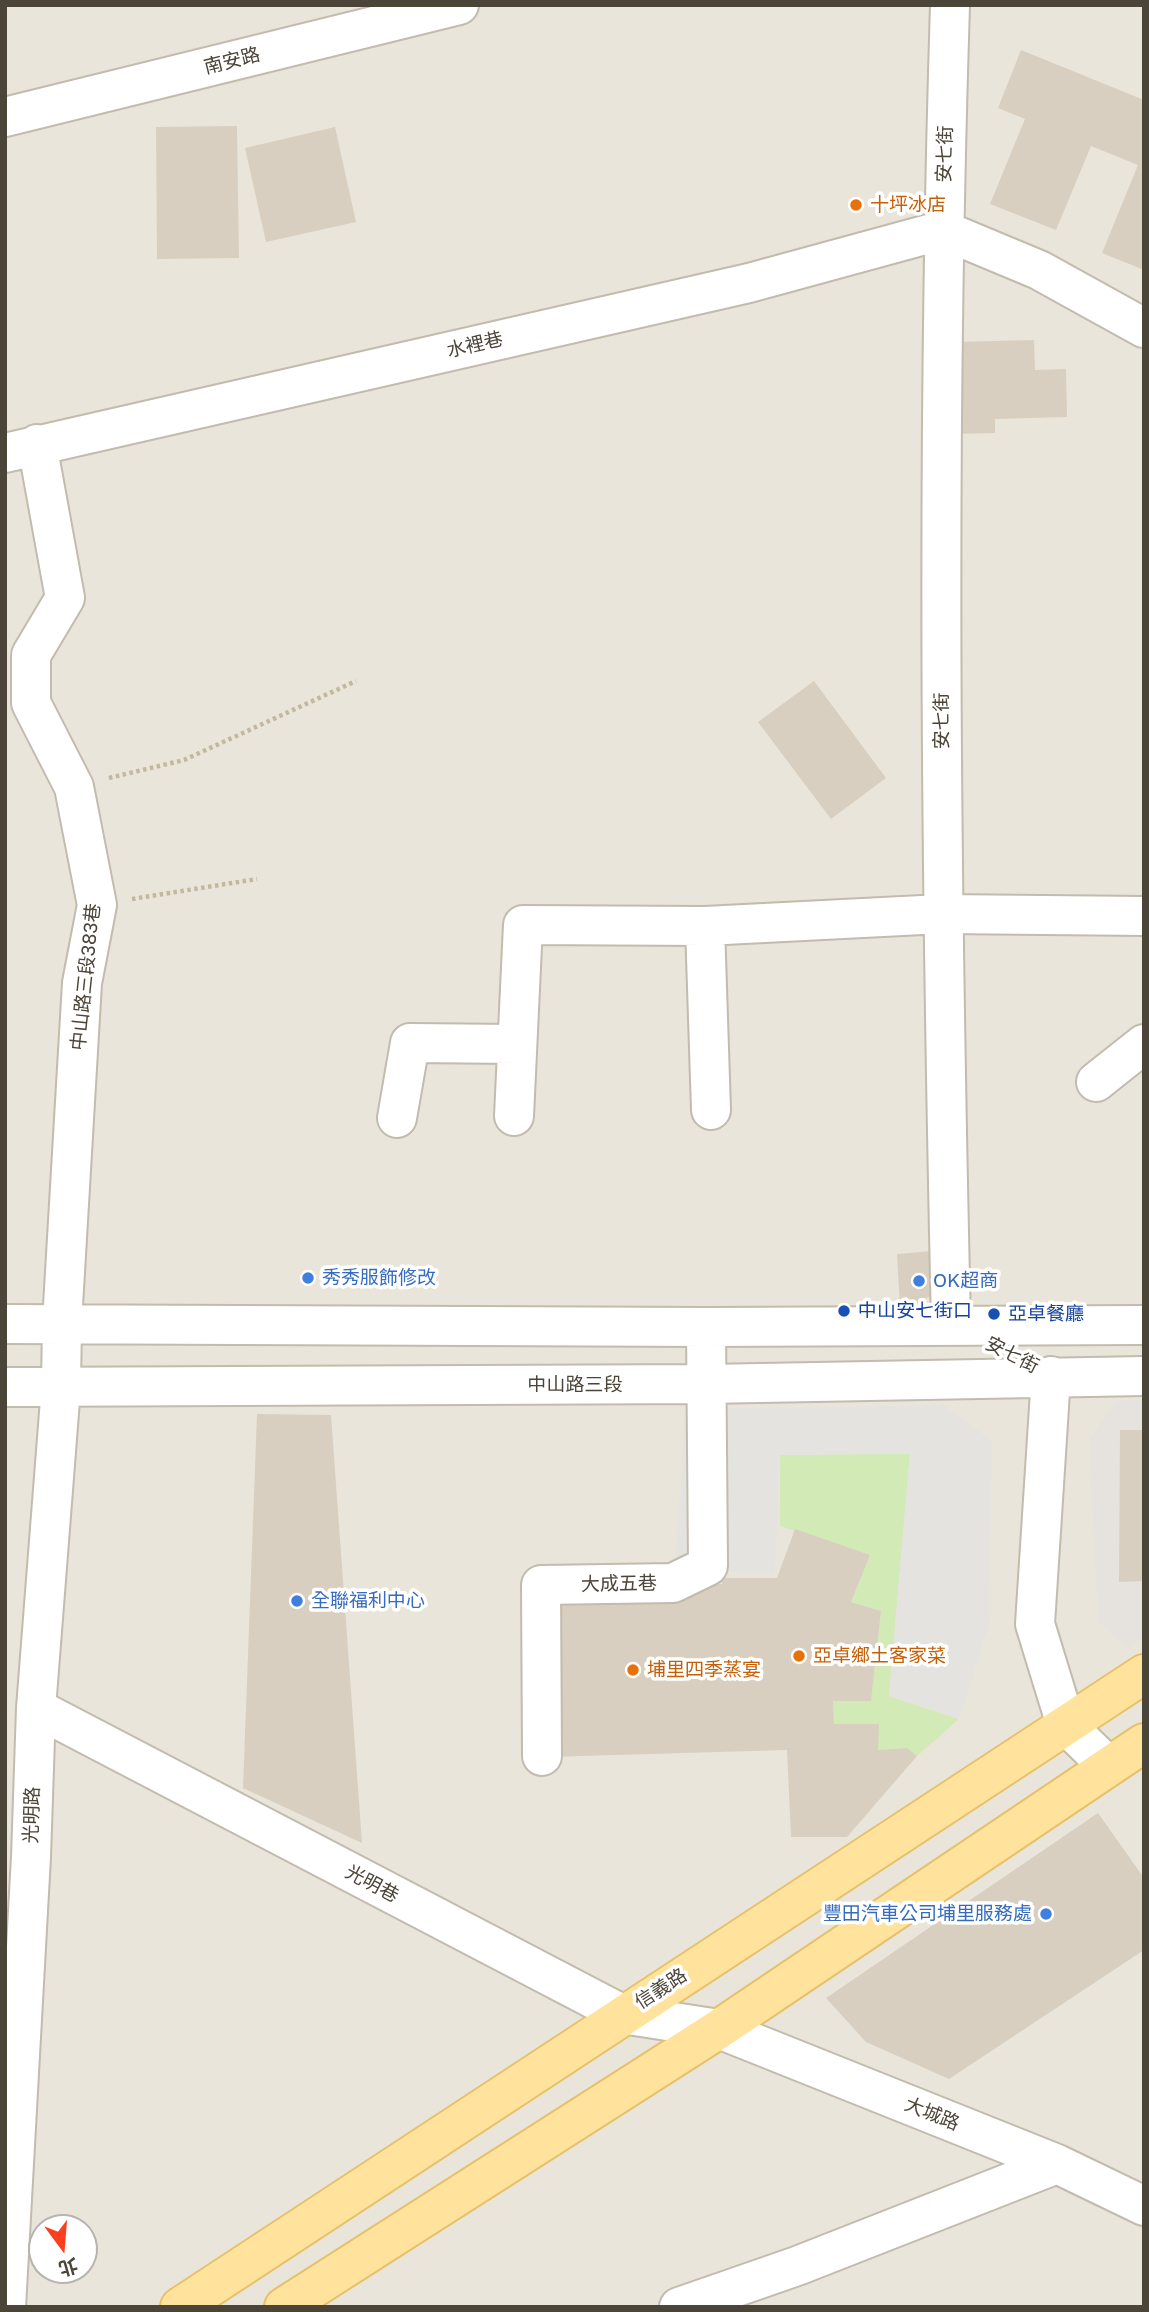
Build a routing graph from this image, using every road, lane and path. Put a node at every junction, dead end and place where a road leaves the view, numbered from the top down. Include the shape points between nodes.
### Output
1 (459, 5) edge
2 (950, 5) edge
3 (5, 117) edge
4 (943, 230) junction
5 (1144, 328) edge
6 (21, 448) edge
7 (356, 681) dead end
8 (74, 787) junction
9 (257, 879) dead end
10 (97, 905) junction
11 (942, 914) junction
12 (1144, 916) edge
13 (705, 926) junction
14 (517, 1044) junction
15 (1144, 1044) edge
16 (1096, 1082) dead end
17 (711, 1110) dead end
18 (514, 1116) dead end
19 (397, 1118) dead end
20 (62, 1323) junction
21 (5, 1324) edge
22 (951, 1324) junction
23 (1144, 1325) edge
24 (706, 1327) junction
25 (1051, 1376) junction
26 (1144, 1376) edge
27 (706, 1384) junction
28 (5, 1387) edge
29 (61, 1387) junction
30 (1144, 1674) edge
31 (36, 1708) junction
32 (1066, 1725) junction
33 (1144, 1743) edge
34 (542, 1755) dead end
35 (1108, 1766) junction
36 (622, 2014) junction
37 (719, 2029) junction
38 (1058, 2164) junction
39 (1144, 2206) edge
40 (6, 2283) edge
41 (180, 2307) edge
42 (284, 2307) edge
43 (679, 2307) edge

1 - 3 street, 南安路
2 - 4 street, 安七街
4 - 5 street via 1039,270
4 - 6 street, 水裡巷 via 749,283
4 - 11 street, 安七街
6 - 8 street, 中山路三段383巷 via 65,598 31,655 31,703
7 - 8 path via 184,760
8 - 10 street, 中山路三段383巷
9 - 10 path
10 - 20 street, 中山路三段383巷 via 82,983
11 - 12 street
11 - 13 street
11 - 22 street, 安七街
13 - 14 street via 523,925
13 - 17 street
14 - 18 street
14 - 19 street via 410,1043
15 - 16 street
20 - 21 street
20 - 24 street
20 - 29 street, 光明路
22 - 23 street
22 - 24 street
22 - 25 street, 安七街
24 - 27 street, 大成五巷
25 - 26 street, 中山路三段
25 - 27 street, 中山路三段
25 - 32 street via 1035,1623
27 - 29 street, 中山路三段
27 - 34 street, 大成五巷 via 708,1566 673,1583 541,1585
28 - 29 street, 中山路三段
29 - 31 street, 光明路
30 - 32 main road, 信義路
31 - 36 street, 光明巷
31 - 40 street, 光明路
32 - 35 street
32 - 36 main road, 信義路
33 - 35 main road
35 - 37 main road
36 - 37 street, 光明巷
36 - 41 main road, 信義路
37 - 38 street, 大城路
37 - 42 main road
38 - 39 street, 大城路
38 - 43 street

